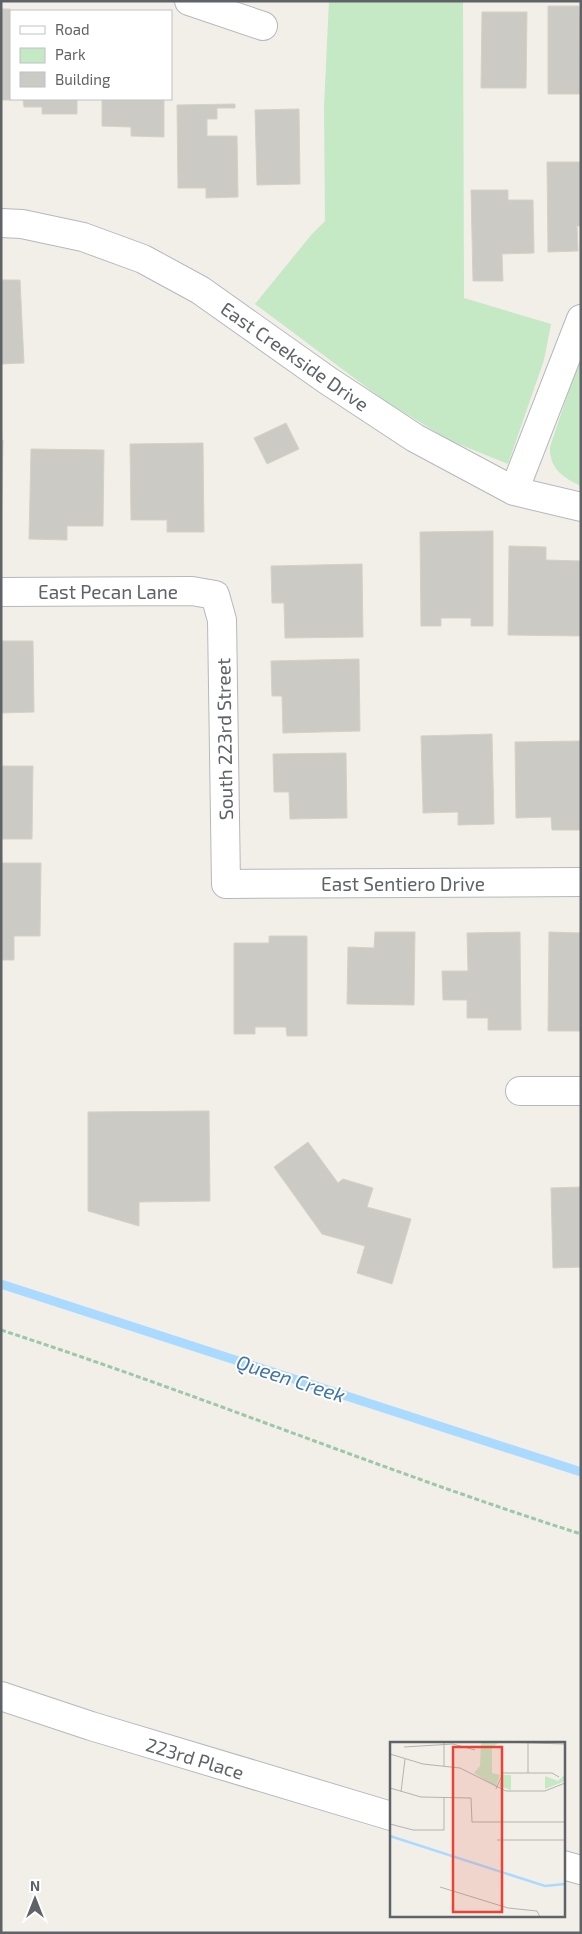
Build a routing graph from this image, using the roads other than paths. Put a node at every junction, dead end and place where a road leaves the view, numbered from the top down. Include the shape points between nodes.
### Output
1 (189, 1) edge
2 (263, 26) dead end
3 (1, 223) edge
4 (581, 319) edge
5 (514, 491) junction
6 (581, 507) edge
7 (1, 592) edge
8 (215, 595) joint
9 (581, 882) edge
10 (226, 884) joint
11 (520, 1091) dead end
12 (581, 1091) edge
13 (1, 1696) edge
14 (390, 1816) edge
15 (564, 1865) edge
16 (581, 1870) edge

1 - 2 street
3 - 5 street, East Creekside Drive via 22,224 83,237 143,259 200,290 415,438
4 - 5 street
5 - 6 street, East Creekside Drive
7 - 8 street, East Pecan Lane via 192,591
8 - 10 street, South 223rd Street via 222,620
9 - 10 street, East Sentiero Drive
11 - 12 street
13 - 14 street, 223rd Place
15 - 16 street

